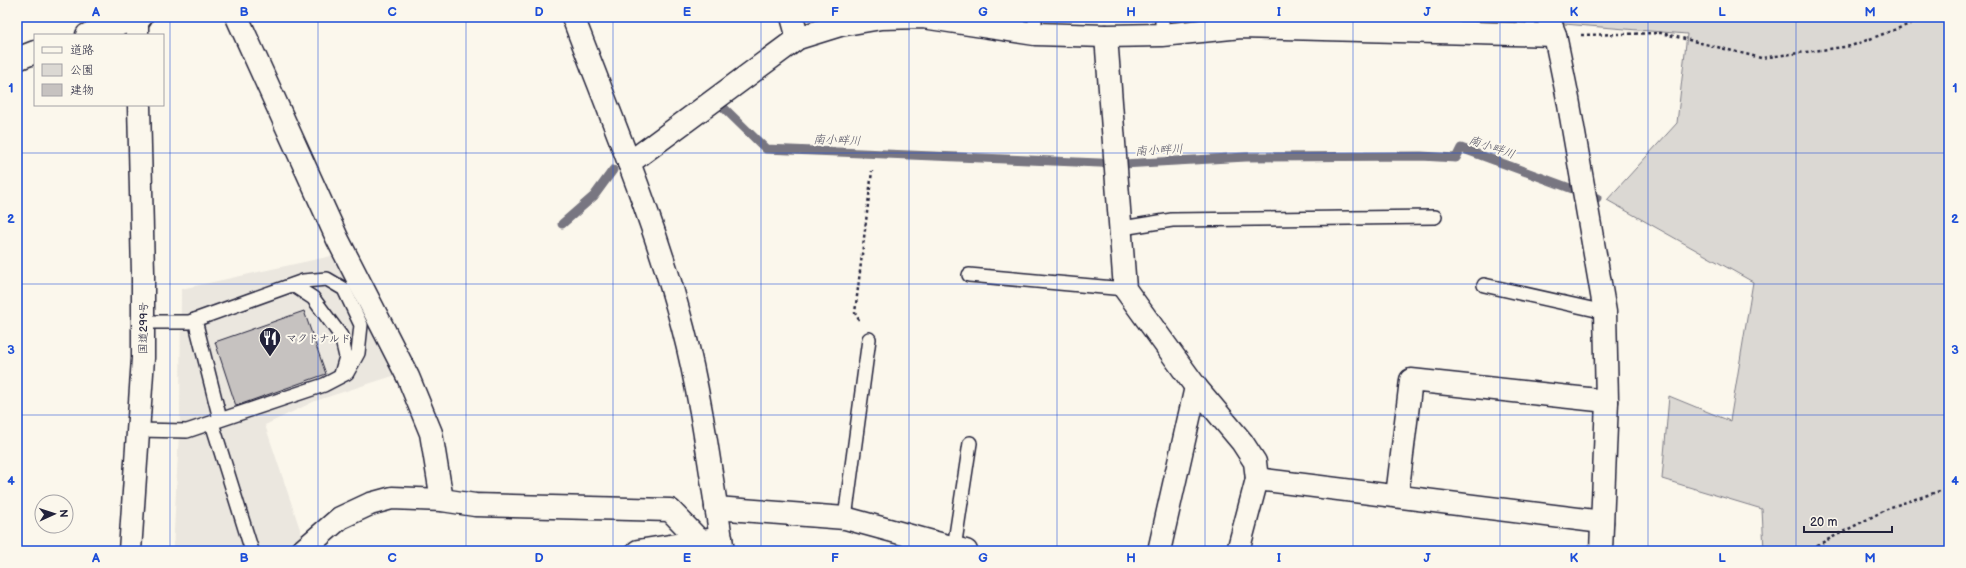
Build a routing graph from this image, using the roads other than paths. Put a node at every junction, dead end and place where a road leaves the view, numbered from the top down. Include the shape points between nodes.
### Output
1 (237, 17) edge
2 (573, 17) edge
3 (792, 17) edge
4 (138, 22) edge
5 (1035, 25) edge
6 (1162, 26) edge
7 (1551, 26) edge
8 (91, 34) edge
9 (1106, 36) junction
10 (798, 38) junction
11 (34, 52) edge
12 (17, 58) edge
13 (139, 106) edge
14 (629, 162) junction
15 (1435, 217) dead end
16 (1122, 228) junction
17 (969, 275) dead end
18 (293, 285) junction
19 (1484, 285) dead end
20 (1125, 289) junction
21 (1604, 312) junction
22 (195, 320) junction
23 (143, 322) junction
24 (869, 339) road end
25 (340, 377) junction
26 (1196, 387) junction
27 (1607, 401) junction
28 (216, 421) junction
29 (138, 430) junction
30 (970, 443) dead end
31 (1257, 479) junction
32 (1396, 496) junction
33 (442, 500) junction
34 (716, 508) junction
35 (845, 518) junction
36 (1602, 522) junction
37 (715, 543) edge
38 (960, 550) edge
39 (130, 551) edge
40 (252, 551) edge
41 (302, 551) edge
42 (638, 551) edge
43 (1159, 551) edge
44 (1238, 551) edge
45 (1601, 551) edge

1 - 33 main road via 338,240 408,377 432,433
2 - 14 main road
3 - 10 main road
4 - 8 main road
5 - 9 main road
5 - 10 main road via 923,17 881,18 840,25
6 - 7 main road
6 - 9 main road
7 - 21 main road via 1568,99
9 - 16 main road
10 - 14 main road
11 - 12 main road
13 - 23 main road, 国道299号
14 - 34 main road via 648,213 683,328 700,407
15 - 16 lane via 1172,220
16 - 20 main road
17 - 20 lane
18 - 22 lane
18 - 25 lane via 313,298 341,336 346,357
18 - 25 lane via 304,281 327,279 344,289 361,325 358,354 348,373
19 - 21 lane
20 - 26 main road
21 - 27 main road
22 - 23 lane
22 - 28 lane
23 - 29 main road, 国道299号
24 - 35 lane
25 - 28 lane via 324,385
26 - 31 main road via 1242,442 1255,462
26 - 43 main road
27 - 32 main road via 1410,380
27 - 36 main road
28 - 29 lane via 187,431
28 - 40 lane
29 - 39 main road, 国道299号
30 - 38 lane
31 - 32 main road
31 - 44 main road
32 - 36 main road
33 - 37 main road via 474,505 670,510
33 - 41 main road via 392,498 370,504 340,518
34 - 35 main road
34 - 37 main road
35 - 38 main road
36 - 45 main road
37 - 42 main road

